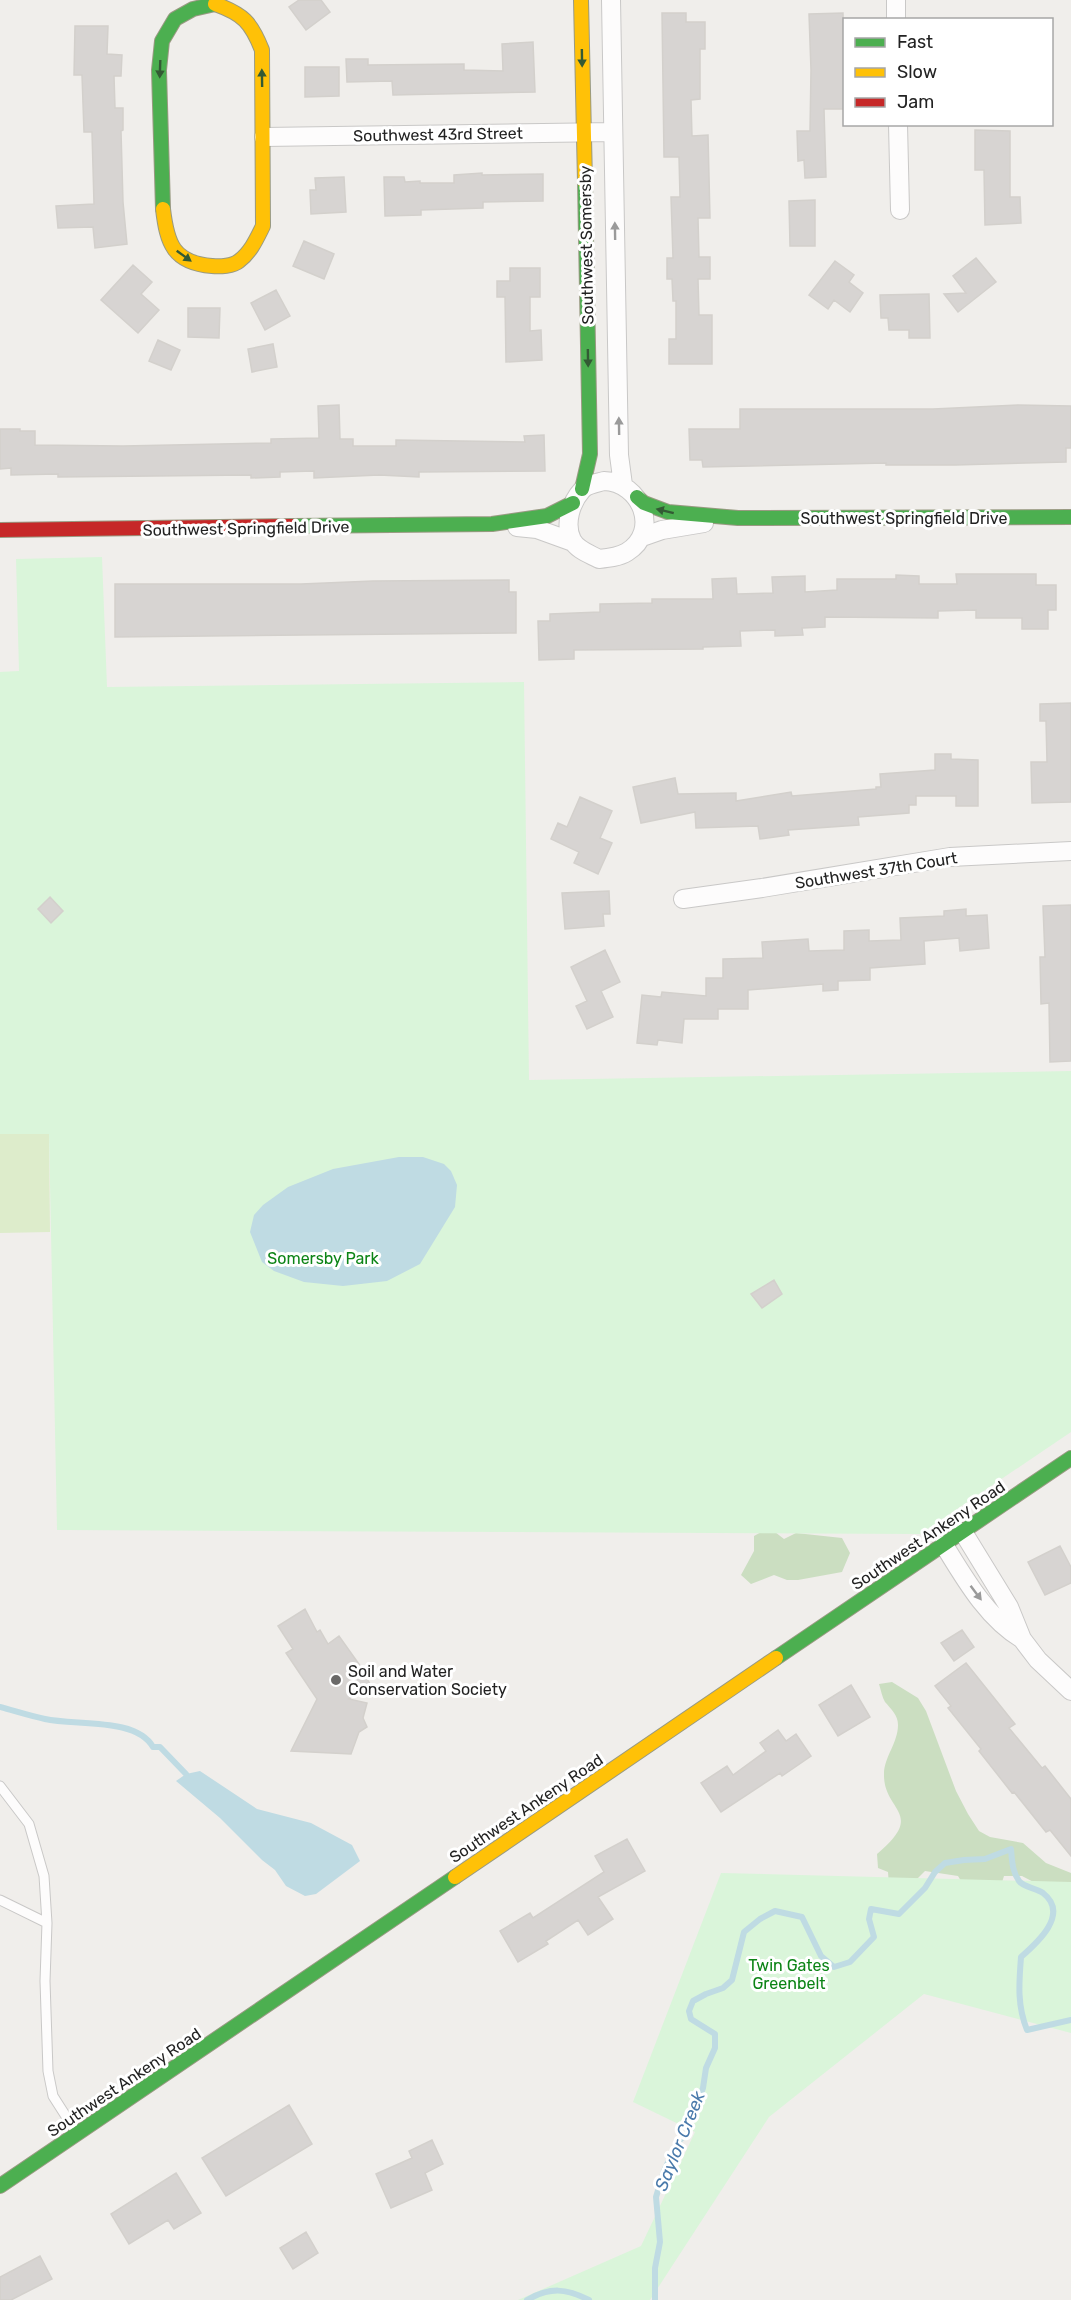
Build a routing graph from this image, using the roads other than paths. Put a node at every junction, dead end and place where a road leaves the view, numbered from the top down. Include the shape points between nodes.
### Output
1 (581, 0) edge
2 (611, 0) edge
3 (896, 0) edge
4 (896, 18) edge
5 (898, 126) edge
6 (583, 132) junction
7 (613, 132) junction
8 (264, 137) junction
9 (900, 210) dead end
10 (623, 485) junction
11 (578, 496) junction
12 (637, 497) junction
13 (1071, 517) edge
14 (738, 518) junction
15 (492, 524) junction
16 (0, 530) edge
17 (642, 537) junction
18 (573, 542) junction
19 (1071, 851) edge
20 (682, 899) dead end
21 (1071, 1458) edge
22 (963, 1532) junction
23 (944, 1545) junction
24 (1022, 1639) junction
25 (1071, 1691) edge
26 (0, 1786) edge
27 (0, 1900) edge
28 (47, 1923) junction
29 (77, 2134) junction
30 (0, 2187) edge

1 -> 6 street, Southwest Somersby
2 - 7 street, Southwest Somersby
3 - 4 street
5 - 9 street
6 - 7 street, Southwest 43rd Street
6 - 8 street, Southwest 43rd Street
6 -> 11 street, Southwest Somersby via 590,454
10 -> 7 street, Southwest Somersby via 619,455
8 -> 8 street via 262,50 254,29 237,12 214,4 175,19 162,41 159,70 162,204 166,235 186,259 198,265 219,267 238,263 253,246 263,226
10 - 11 street via 604,481
10 - 12 street
11 - 15 street, Southwest Springfield Drive via 547,516
11 - 18 street via 569,520
14 -> 12 street, Southwest Springfield Drive via 668,512
12 - 17 street via 643,510
13 - 14 street, Southwest Springfield Drive
14 - 17 street, Southwest Springfield Drive via 689,524
15 - 16 street, Southwest Springfield Drive
15 - 18 street, Southwest Springfield Drive via 537,529
17 - 18 street via 626,553 599,559
19 - 20 street, Southwest 37th Court via 950,857
21 - 22 street, Southwest Ankeny Road
22 - 23 street, Southwest Ankeny Road
22 - 24 street via 1009,1607
23 -> 24 street via 990,1612
23 - 29 street, Southwest Ankeny Road
24 - 25 street
26 - 28 lane via 29,1824 44,1876
27 - 28 lane
28 - 29 lane via 48,2071 53,2096
29 - 30 street, Southwest Ankeny Road

